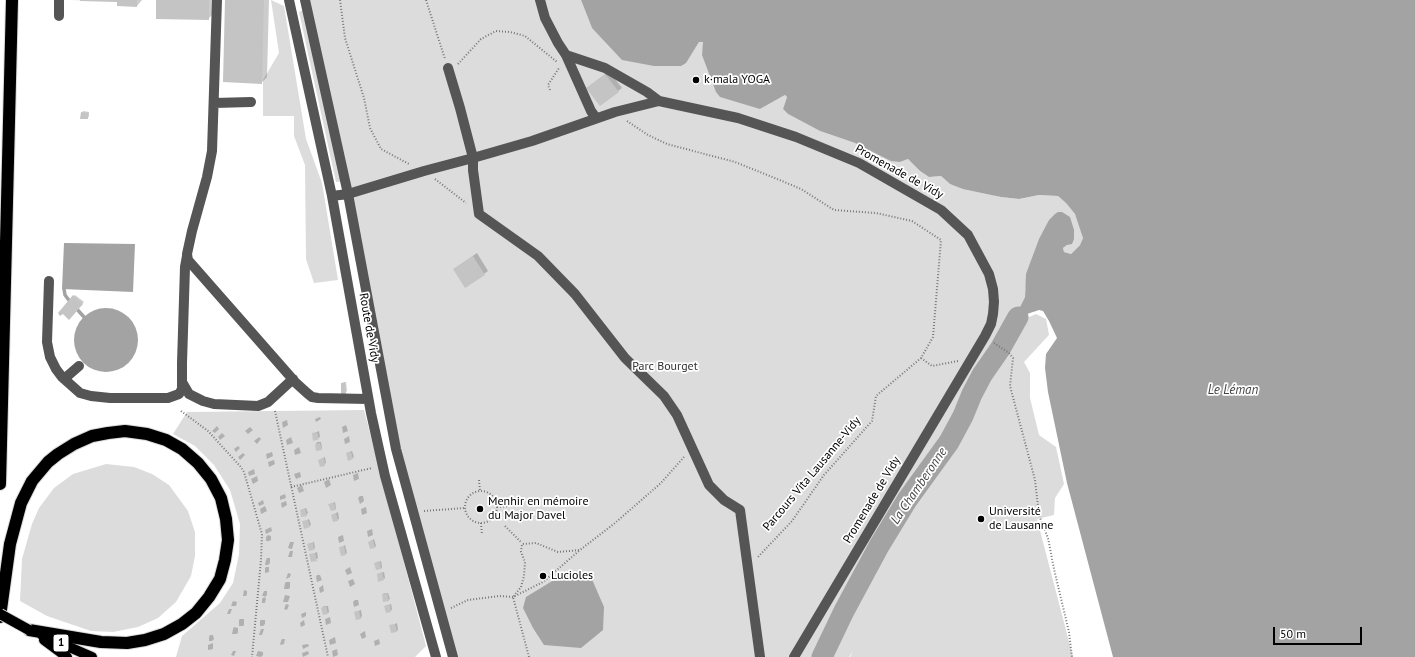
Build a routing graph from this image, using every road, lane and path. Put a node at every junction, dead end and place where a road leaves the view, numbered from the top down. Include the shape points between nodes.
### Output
1 (12, 0) edge
2 (59, 0) edge
3 (217, 0) edge
4 (289, 0) edge
5 (305, 0) edge
6 (340, 0) edge
7 (426, 0) edge
8 (540, 0) edge
9 (59, 16) dead end
10 (566, 55) junction
11 (448, 68) junction
12 (550, 90) dead end
13 (659, 101) junction
14 (251, 102) dead end
15 (214, 103) junction
16 (615, 112) junction
17 (596, 118) junction
18 (473, 158) junction
19 (424, 171) junction
20 (348, 194) junction
21 (332, 196) junction
22 (478, 214) junction
23 (187, 255) junction
24 (50, 281) dead end
25 (989, 339) junction
26 (921, 358) junction
27 (970, 358) junction
28 (79, 366) dead end
29 (64, 379) junction
30 (293, 379) junction
31 (182, 382) junction
32 (368, 399) junction
33 (275, 411) dead end
34 (181, 412) dead end
35 (692, 449) junction
36 (383, 466) junction
37 (479, 480) dead end
38 (0, 484) edge
39 (291, 487) junction
40 (480, 491) junction
41 (509, 506) dead end
42 (497, 507) junction
43 (465, 508) junction
44 (413, 512) junction
45 (481, 524) junction
46 (505, 526) dead end
47 (482, 535) dead end
48 (522, 544) junction
49 (580, 550) junction
50 (748, 568) junction
51 (513, 596) junction
52 (441, 613) junction
53 (0, 614) edge
54 (0, 617) edge
55 (29, 630) junction
56 (760, 654) edge
57 (67, 657) edge
58 (92, 657) edge
59 (252, 657) edge
60 (328, 657) edge
61 (436, 657) edge
62 (453, 657) edge
63 (529, 657) edge
64 (794, 657) edge
65 (1072, 657) edge

1 - 38 highway
2 - 9 street
3 - 15 street
4 - 21 street, Route de Vidy
5 - 20 street
6 - 19 path via 346,38 370,128 381,149
7 - 11 path
8 - 10 street via 546,18
10 - 13 street, Promenade de Vidy via 605,68
10 - 17 street
11 - 12 path via 455,67 481,39 496,32 510,32 525,36 561,66 548,85
11 - 18 street
13 - 16 street, Promenade de Vidy
13 - 25 street, Promenade de Vidy via 738,118 796,137 858,163 941,210 968,235 989,274 993,289
14 - 15 street
15 - 23 street via 212,151
16 - 17 street, Promenade de Vidy
16 - 26 path, Parcours Vita Lausanne-Vidy via 648,136 667,144 735,162 801,189 834,210 876,213 912,221 941,240 933,337
17 - 18 street, Promenade de Vidy via 532,141
18 - 19 street, Promenade de Vidy
18 - 22 street
19 - 20 street, Promenade de Vidy
19 - 22 path
20 - 21 street, Promenade de Vidy
20 - 44 street via 396,449
21 - 32 street, Route de Vidy
22 - 35 street via 538,256 575,294 625,358 664,396 677,416
23 - 30 street via 191,265
23 - 31 street
24 - 29 street via 47,342 50,357
25 - 27 street, Promenade de Vidy
25 - 65 path via 1013,358 1010,386 1035,480 1038,515 1048,538 1069,632
26 - 27 path via 932,366
26 - 50 path, Parcours Vita Lausanne-Vidy via 876,396 872,421 824,475 792,521
27 - 64 street, Promenade de Vidy
28 - 29 street
29 - 31 street via 80,393 110,398 168,398 179,394
30 - 31 street via 268,402 258,406 224,405 203,401 188,394
30 - 32 street via 312,397
32 - 36 street, Route de Vidy
33 - 39 path
34 - 59 path via 208,431 244,472 262,534
35 - 49 path via 661,483
35 - 50 street via 709,485 724,500 740,510
36 - 39 path
36 - 61 street, Route de Vidy
37 - 40 path
39 - 60 path
40 - 42 path via 490,494
40 - 43 path via 467,498
41 - 42 path
42 - 45 path via 490,520
43 - 44 path
43 - 45 path via 468,517
44 - 52 street
45 - 47 path
46 - 48 path
48 - 49 path via 536,543 558,552
48 - 51 path via 524,576 521,587
49 - 51 path via 542,582
50 - 56 street
51 - 52 path via 468,600
51 - 63 path
52 - 62 street
53 - 55 main road, 1, bridge
54 - 55 highway via 10,544 21,503 32,480 58,454 92,436 125,431 166,440 182,449 198,463 211,479 221,498 228,540 220,579 196,613 164,634 127,643 101,642
55 - 57 main road, 1
55 - 58 main road, 1

